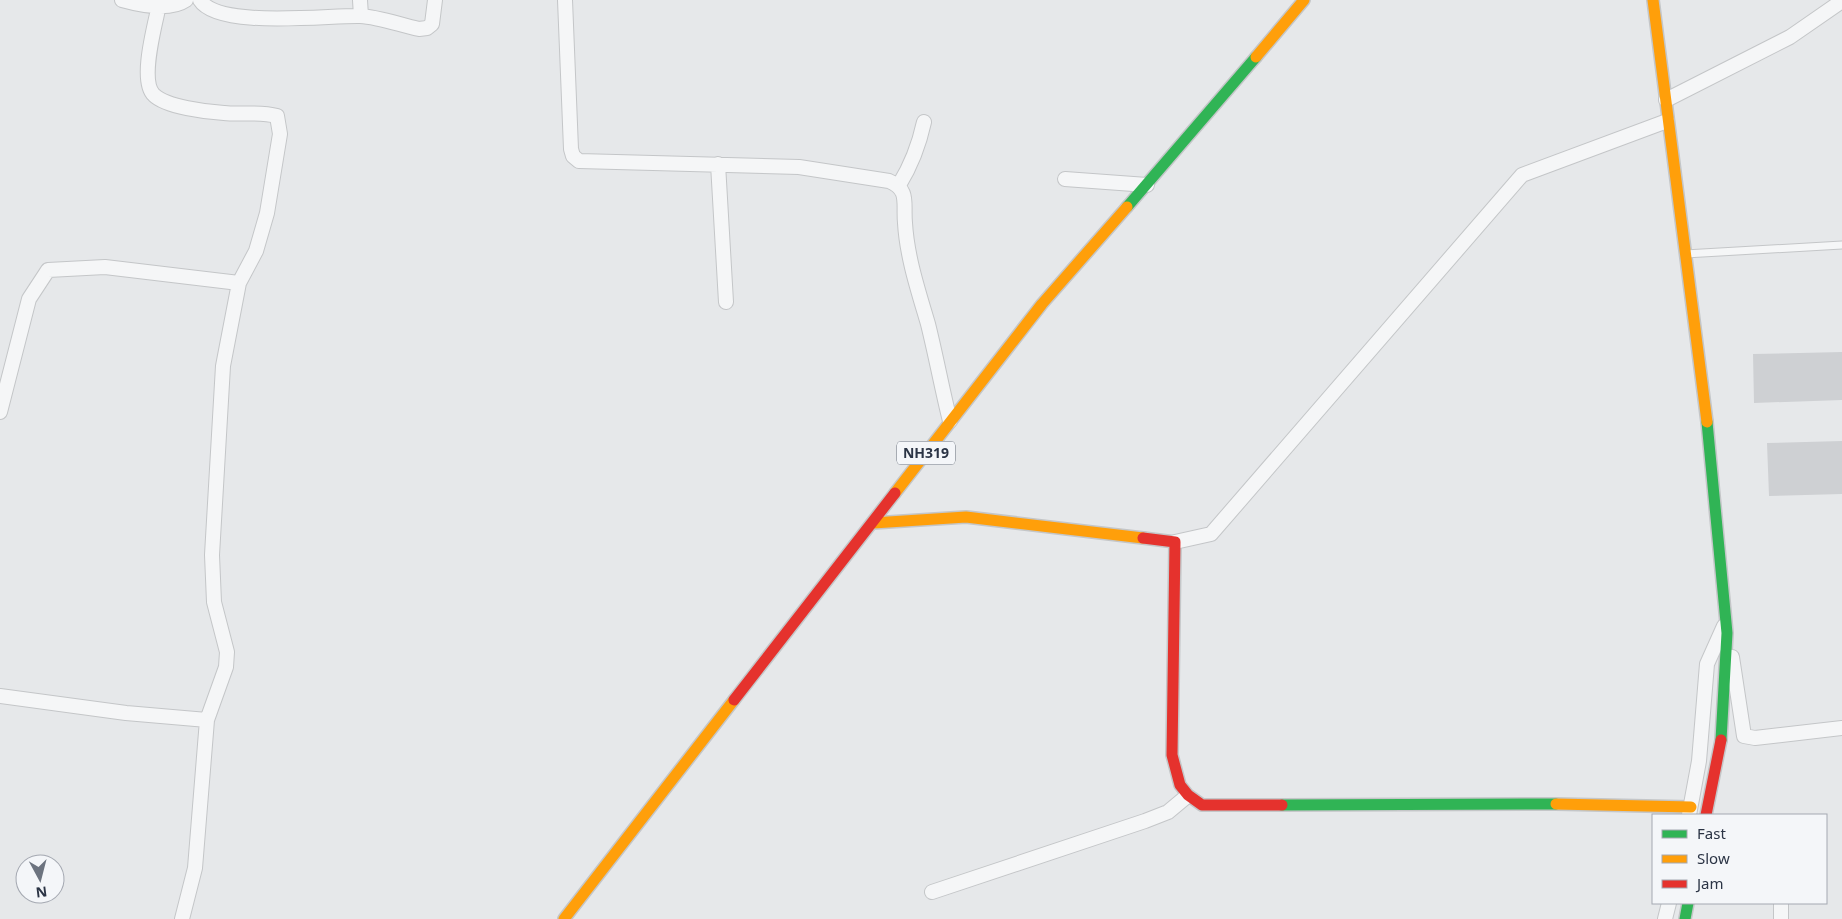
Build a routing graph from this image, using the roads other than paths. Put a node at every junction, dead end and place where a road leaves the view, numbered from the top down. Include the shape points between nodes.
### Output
1 (122, 0) edge
2 (186, 0) edge
3 (200, 0) edge
4 (360, 0) edge
5 (435, 0) edge
6 (565, 0) edge
7 (1304, 0) edge
8 (1653, 0) edge
9 (1842, 1) edge
10 (159, 5) junction
11 (361, 16) junction
12 (1666, 100) junction
13 (1668, 121) junction
14 (924, 122) dead end
15 (718, 164) junction
16 (1065, 179) dead end
17 (899, 185) junction
18 (1147, 185) junction
19 (1842, 245) edge
20 (1684, 254) junction
21 (239, 283) junction
22 (726, 302) dead end
23 (0, 412) edge
24 (950, 421) junction
25 (873, 523) junction
26 (1175, 542) junction
27 (1726, 627) junction
28 (0, 696) edge
29 (207, 720) junction
30 (1842, 728) edge
31 (1186, 797) junction
32 (1690, 811) edge
33 (1706, 814) edge
34 (932, 892) dead end
35 (1669, 904) edge
36 (1688, 904) edge
37 (1781, 904) edge
38 (182, 919) edge
39 (564, 919) edge
40 (1665, 919) edge
41 (1685, 919) edge
42 (1781, 919) edge

1 - 10 street
2 - 10 street
3 - 11 street via 211,10 234,16 291,20
4 - 11 street
5 - 11 street via 432,24 427,28
6 - 15 street via 573,156 579,161
7 - 18 main road, NH319
8 - 12 main road
9 - 12 street via 1790,37
10 - 21 street via 148,67 153,95 170,104 225,114 267,113 277,116 280,134 267,213 256,251
12 - 13 main road
13 - 20 main road
13 - 26 street via 1522,175 1211,534
14 - 17 street via 911,167
15 - 17 street via 799,167
15 - 22 street
16 - 18 street
17 - 24 street via 904,192 913,275
18 - 24 main road, NH319 via 1042,304
19 - 20 lane
20 - 27 main road via 1707,423
21 - 23 street via 105,267 48,270 29,299
21 - 29 street via 223,366 212,555 214,602 227,652 226,666
24 - 25 main road, NH319
25 - 26 main road via 966,517
25 - 39 main road, NH319
26 - 31 main road via 1172,755 1176,778
27 - 30 street via 1744,736 1756,738
27 - 32 street via 1707,664 1700,761
27 - 33 main road via 1726,683 1720,750
28 - 29 street
29 - 38 street via 195,868
31 - 32 main road via 1202,805 1629,804
31 - 34 street via 1168,812 1145,821
35 - 40 street
36 - 41 main road
37 - 42 street

